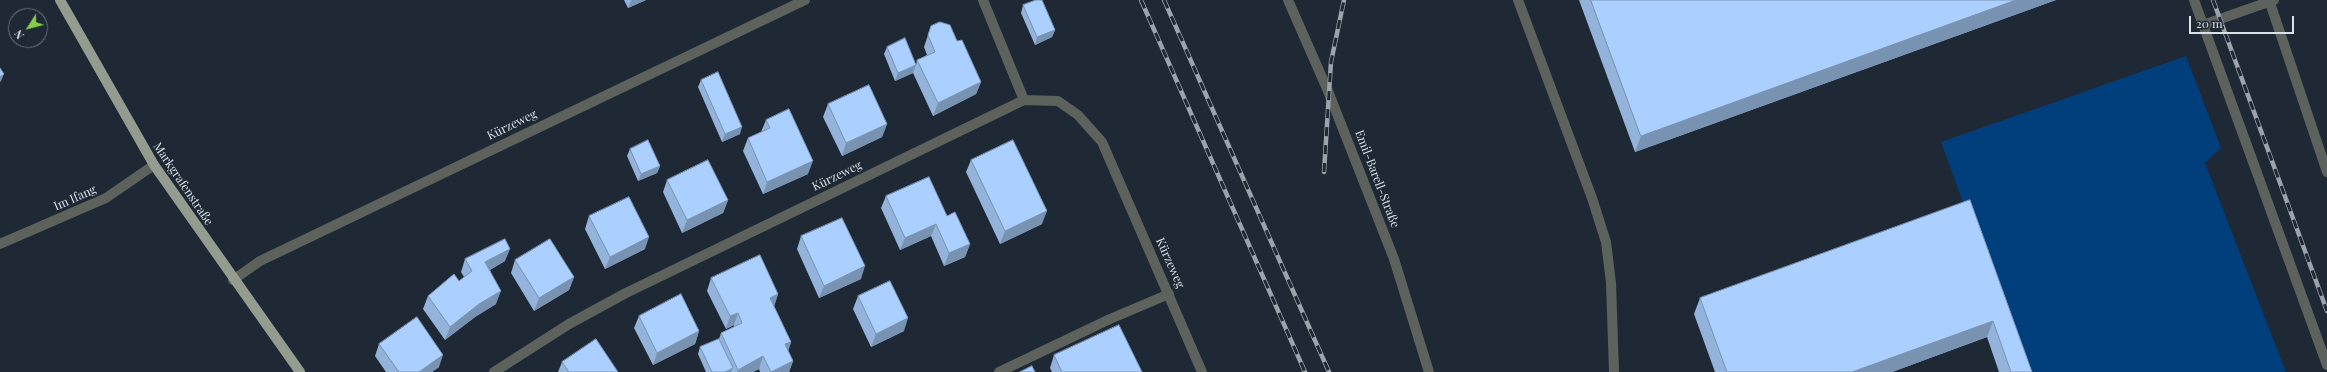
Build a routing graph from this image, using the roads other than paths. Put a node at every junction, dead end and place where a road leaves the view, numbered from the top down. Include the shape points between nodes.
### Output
1 (60, 0) edge
2 (805, 0) edge
3 (983, 0) edge
4 (1288, 0) edge
5 (1518, 0) edge
6 (2194, 0) edge
7 (2271, 1) edge
8 (2203, 25) junction
9 (1024, 100) junction
10 (154, 166) junction
11 (2327, 172) edge
12 (0, 244) edge
13 (233, 280) junction
14 (1169, 294) junction
15 (2327, 365) edge
16 (300, 372) edge
17 (494, 372) edge
18 (999, 372) edge
19 (1202, 372) edge
20 (1429, 372) edge
21 (1614, 372) edge

1 - 10 main road, Markgrafenstraße
2 - 13 street, Kürzeweg via 274,254
3 - 9 street
4 - 20 street, Emil-Barell-Straße via 1328,91 1394,259
5 - 21 street via 1606,242 1612,283
6 - 8 street
7 - 8 street
7 - 11 street
8 - 15 street
9 - 14 street, Kürzeweg via 1058,101 1078,115 1102,142
9 - 17 street, Kürzeweg via 626,293 569,324
10 - 12 street, Im Ifang via 106,198
10 - 13 main road, Markgrafenstraße
13 - 16 main road, Markgrafenstraße
14 - 18 street
14 - 19 street, Kürzeweg

